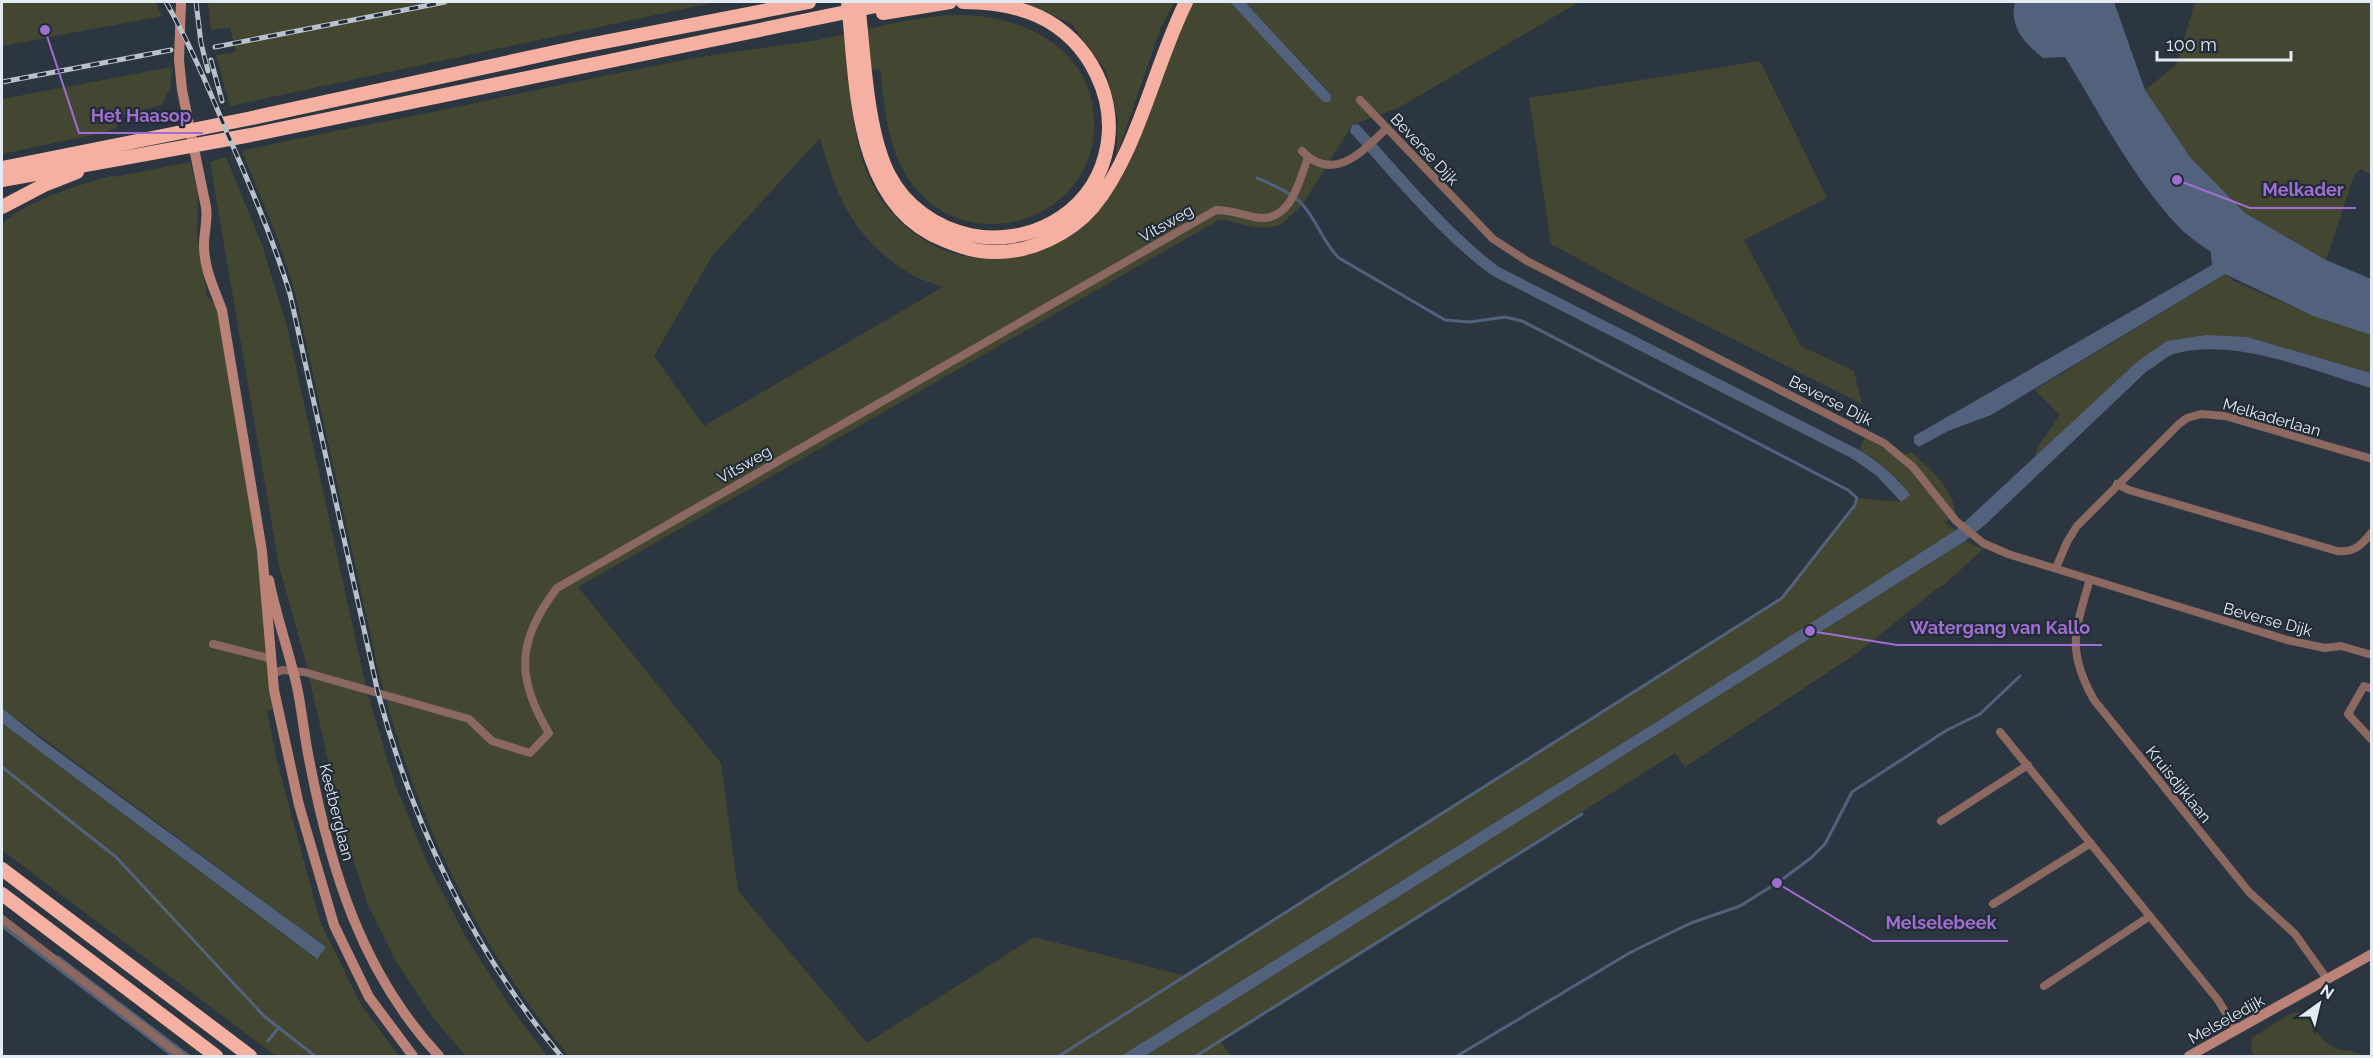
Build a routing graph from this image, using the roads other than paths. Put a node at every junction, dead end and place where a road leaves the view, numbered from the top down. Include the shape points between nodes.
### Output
1 (181, 2) edge
2 (809, 2) edge
3 (848, 2) edge
4 (858, 2) edge
5 (895, 2) edge
6 (950, 2) edge
7 (963, 2) edge
8 (1186, 2) edge
9 (689, 45) junction
10 (861, 72) junction
11 (1360, 100) dead end
12 (1387, 129) junction
13 (111, 162) junction
14 (2, 168) edge
15 (2, 180) edge
16 (2, 207) edge
17 (2372, 459) edge
18 (2117, 484) junction
19 (2372, 532) edge
20 (262, 551) junction
21 (2056, 568) junction
22 (2090, 579) junction
23 (213, 644) dead end
24 (2372, 655) edge
25 (272, 659) junction
26 (292, 670) junction
27 (273, 674) junction
28 (2372, 689) edge
29 (2000, 732) dead end
30 (2372, 740) edge
31 (2028, 765) junction
32 (1941, 821) dead end
33 (2091, 843) junction
34 (2, 869) edge
35 (2, 894) edge
36 (1993, 904) dead end
37 (2150, 916) junction
38 (2, 919) edge
39 (2372, 954) edge
40 (2326, 980) junction
41 (2044, 986) dead end
42 (2236, 1030) junction
43 (181, 1056) edge
44 (216, 1056) edge
45 (250, 1056) edge
46 (413, 1056) edge
47 (439, 1056) edge
48 (2189, 1056) edge

1 - 20 main road, Keetberglaan via 179,60 207,218 204,245 210,283 222,310
2 - 14 highway
3 - 10 highway
4 - 10 highway
5 - 9 highway
6 - 9 highway
7 - 10 highway via 980,2 1040,16 1075,42 1099,77 1109,119 1105,156 1078,203 1061,217 1042,229 1005,238 959,233 919,212 901,194 880,154
8 - 10 highway via 1109,187 1091,210 1068,229 1036,246 1009,252 976,251 932,236 892,202 866,144
9 - 13 highway
11 - 12 street, Beverse Dijk
12 - 21 street, Beverse Dijk via 1471,218 1510,251 1876,438 1913,467 1956,521 1976,538 2008,554
12 - 26 street, Vitsweg via 1347,162 1332,165 1305,154 1297,189 1276,216 1255,218 1216,210 557,588 532,626 525,654 533,707 549,733 530,753 492,741 469,719
13 - 15 highway
13 - 16 highway via 71,174
17 - 18 street, Melkaderlaan via 2225,416 2201,414 2179,424
18 - 19 street via 2337,551 2360,547
18 - 21 street, Melkaderlaan via 2077,526
20 - 25 main road, Keetberglaan
20 - 26 main road, Keetberglaan
21 - 22 street, Beverse Dijk
22 - 24 street, Beverse Dijk via 2287,640 2325,648 2341,646
22 - 40 street, Kruisdijklaan via 2075,645 2077,664 2094,700 2249,892 2295,934
23 - 25 street
25 - 27 main road, Keetberglaan
26 - 27 street
26 - 47 main road, Keetberglaan via 325,831 345,902 378,971 400,1007
27 - 46 main road, Keetberglaan via 299,805 334,925 369,997
28 - 30 street via 2364,686 2348,714
29 - 31 street
31 - 32 street
31 - 33 street
33 - 36 street
33 - 37 street
34 - 45 highway
35 - 44 highway
37 - 41 street
37 - 42 street via 2218,1000
38 - 43 street
39 - 40 main road, Melseledijk
40 - 42 main road, Melseledijk
42 - 48 main road, Melseledijk

